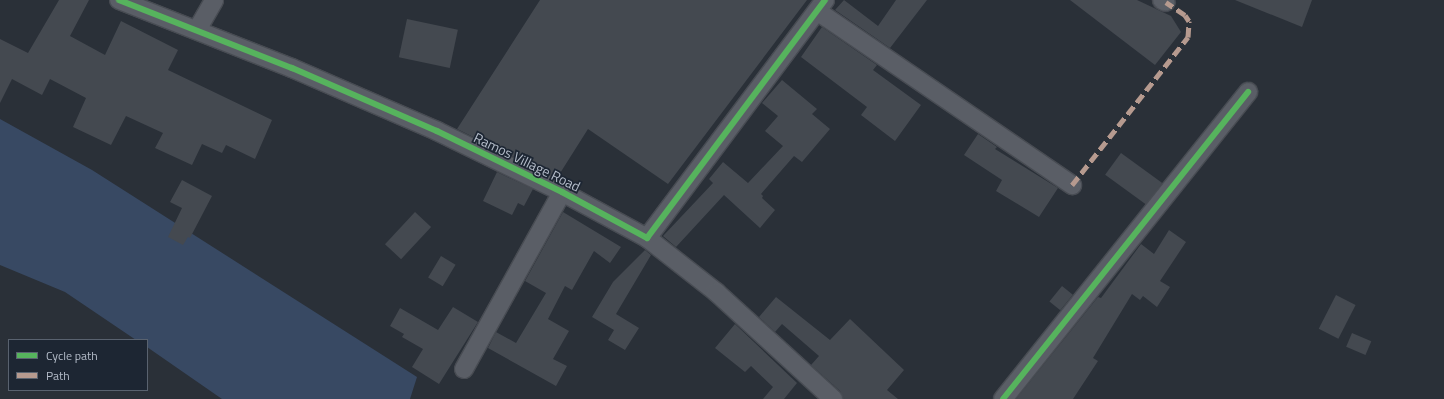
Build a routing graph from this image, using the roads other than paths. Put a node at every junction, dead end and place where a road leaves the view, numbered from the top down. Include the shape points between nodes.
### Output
1 (119, 0) edge
2 (214, 0) edge
3 (821, 5) edge
4 (197, 30) junction
5 (1248, 92) dead end
6 (1072, 185) dead end
7 (562, 192) junction
8 (647, 238) junction
9 (464, 369) dead end
10 (833, 399) edge
11 (1003, 399) edge

1 - 4 street, Ramos Village Road
2 - 4 street
3 - 6 street
3 - 8 street
4 - 7 street, Ramos Village Road via 437,131
5 - 11 street
7 - 8 street, Ramos Village Road
7 - 9 street
8 - 10 street, Ramos Village Road via 716,292

